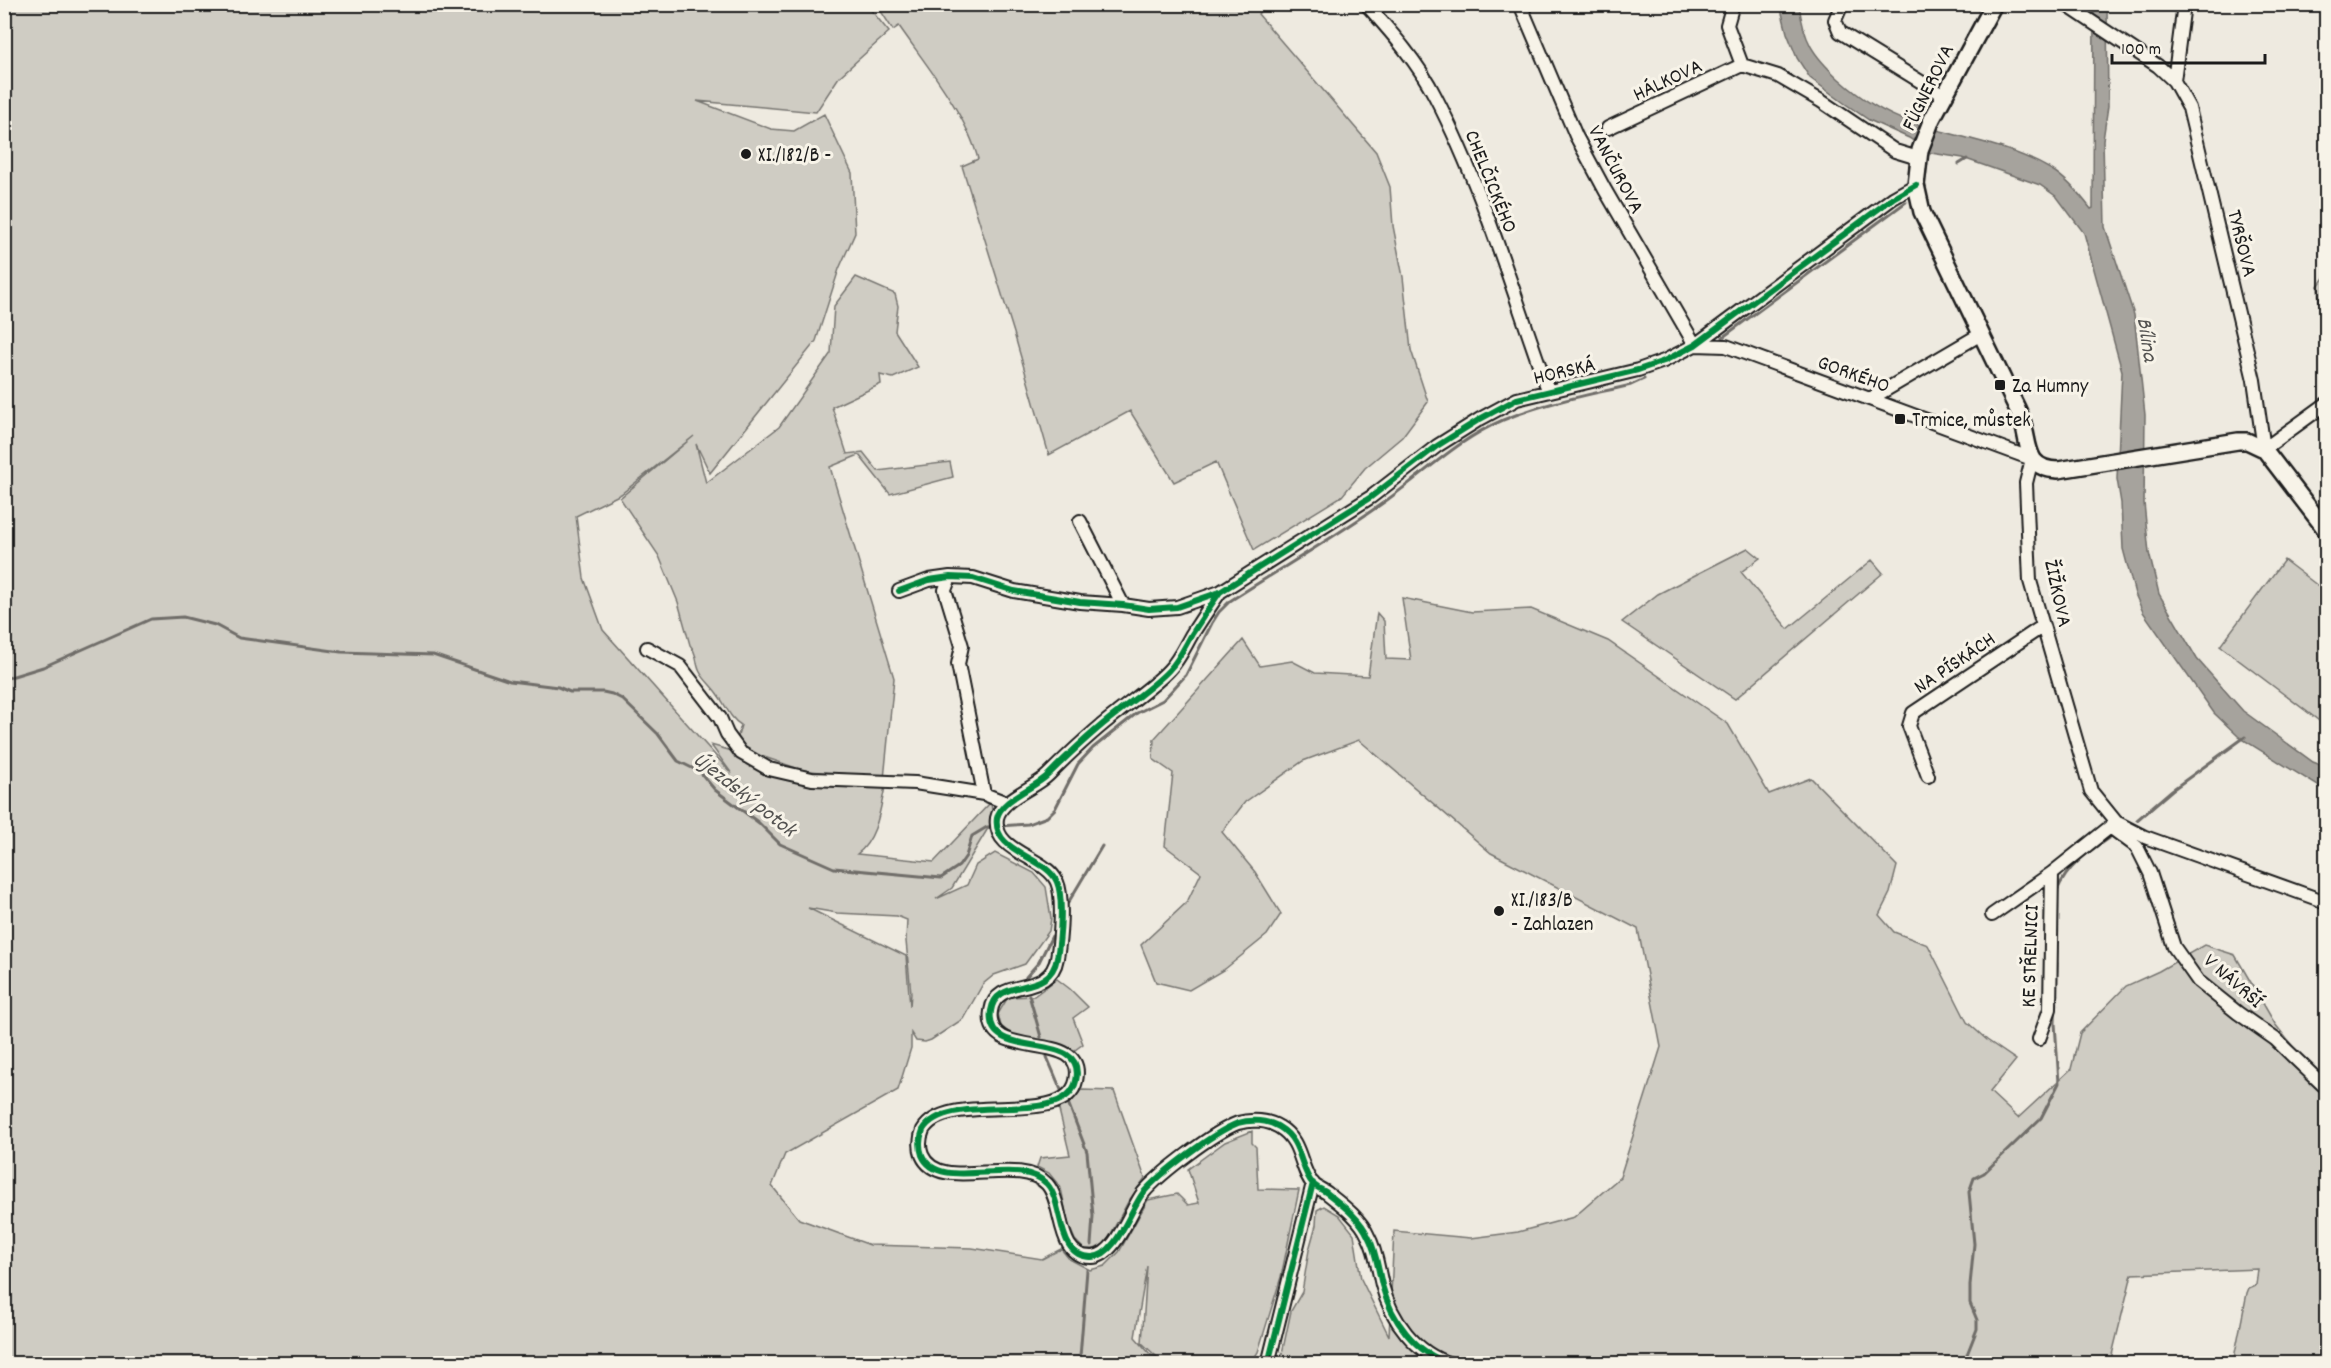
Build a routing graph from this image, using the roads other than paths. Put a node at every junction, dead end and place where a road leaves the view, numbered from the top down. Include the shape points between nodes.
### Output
1 (1366, 4) edge
2 (1520, 4) edge
3 (1733, 4) edge
4 (1842, 4) edge
5 (1994, 4) edge
6 (2065, 4) edge
7 (2184, 4) edge
8 (1742, 65) junction
9 (2174, 81) junction
10 (1944, 96) junction
11 (1608, 128) dead end
12 (1919, 154) junction
13 (1916, 185) junction
14 (1981, 334) junction
15 (1695, 345) junction
16 (1548, 390) junction
17 (1870, 399) junction
18 (2326, 404) edge
19 (2264, 449) junction
20 (2032, 459) junction
21 (1080, 521) dead end
22 (2326, 530) edge
23 (950, 576) junction
24 (899, 591) dead end
25 (1220, 592) junction
26 (1123, 605) junction
27 (2043, 626) junction
28 (647, 648) dead end
29 (1928, 776) dead end
30 (984, 794) junction
31 (1007, 803) junction
32 (2113, 825) junction
33 (2052, 873) junction
34 (2326, 902) edge
35 (1992, 915) dead end
36 (2039, 1039) dead end
37 (2323, 1085) dead end
38 (1313, 1184) junction
39 (1268, 1364) edge
40 (1451, 1364) edge

1 - 16 street, CHELČICKÉHO via 1395,36 1434,94 1473,181
2 - 15 street, VANČUROVA via 1576,136
3 - 8 street via 1727,25
4 - 10 street via 1835,20 1840,32
5 - 10 main road, FÜGNEROVA
6 - 9 street, TYRŠOVA via 2158,66
7 - 9 street
8 - 11 street, HÁLKOVA
8 - 12 street via 1778,76 1895,151
9 - 19 street, TYRŠOVA via 2189,108 2254,380
10 - 12 main road, FÜGNEROVA
12 - 13 main road, ŽIŽKOVA
13 - 14 main road, ŽIŽKOVA via 1922,212
13 - 15 street, HORSKÁ
14 - 17 street
14 - 20 main road, ŽIŽKOVA via 2022,420
15 - 16 street, HORSKÁ via 1638,370
15 - 17 street, GORKÉHO via 1726,346
16 - 25 street, HORSKÁ via 1517,399 1480,419 1437,446 1371,497
17 - 20 street, GORKÉHO
18 - 19 street
19 - 20 main road via 2238,441 2052,470
19 - 22 main road, TYRŠOVA
20 - 27 street, ŽIŽKOVA via 2026,483 2030,581
21 - 26 street
23 - 24 street
23 - 26 street via 974,578 1014,591
23 - 30 street via 945,590 962,646 958,664
25 - 26 street via 1177,607 1149,609
25 - 31 street via 1173,667 1068,753 1043,780
27 - 29 street, NA PÍSKÁCH via 1913,713 1909,726
27 - 32 street, ŽIŽKOVA via 2091,791
28 - 30 street via 680,666 741,753 769,769 812,779 915,783
30 - 31 street
31 - 38 street via 997,819 998,833 1009,845 1048,868 1059,884 1060,916 1055,968 1034,985 1000,993 991,1010 992,1024 1012,1042 1066,1053 1077,1076 1069,1095 1058,1101 954,1112 932,1120 920,1139 922,1155 930,1165 958,1173 1032,1173 1052,1191 1066,1242 1075,1252 1090,1258 1104,1254 1113,1245 1142,1194 1156,1181 1236,1124 1260,1120 1278,1126 1293,1139
32 - 33 street, KE STŘELNICI
32 - 34 street, ŽIŽKOVA
32 - 37 street, V NÁVRŠÍ via 2137,847 2151,873 2174,947 2198,981 2275,1039
33 - 35 street, KE STŘELNICI
33 - 36 street, KE STŘELNICI via 2050,1009
38 - 39 street
38 - 40 street via 1354,1215 1368,1235 1383,1291 1402,1331 1419,1347

